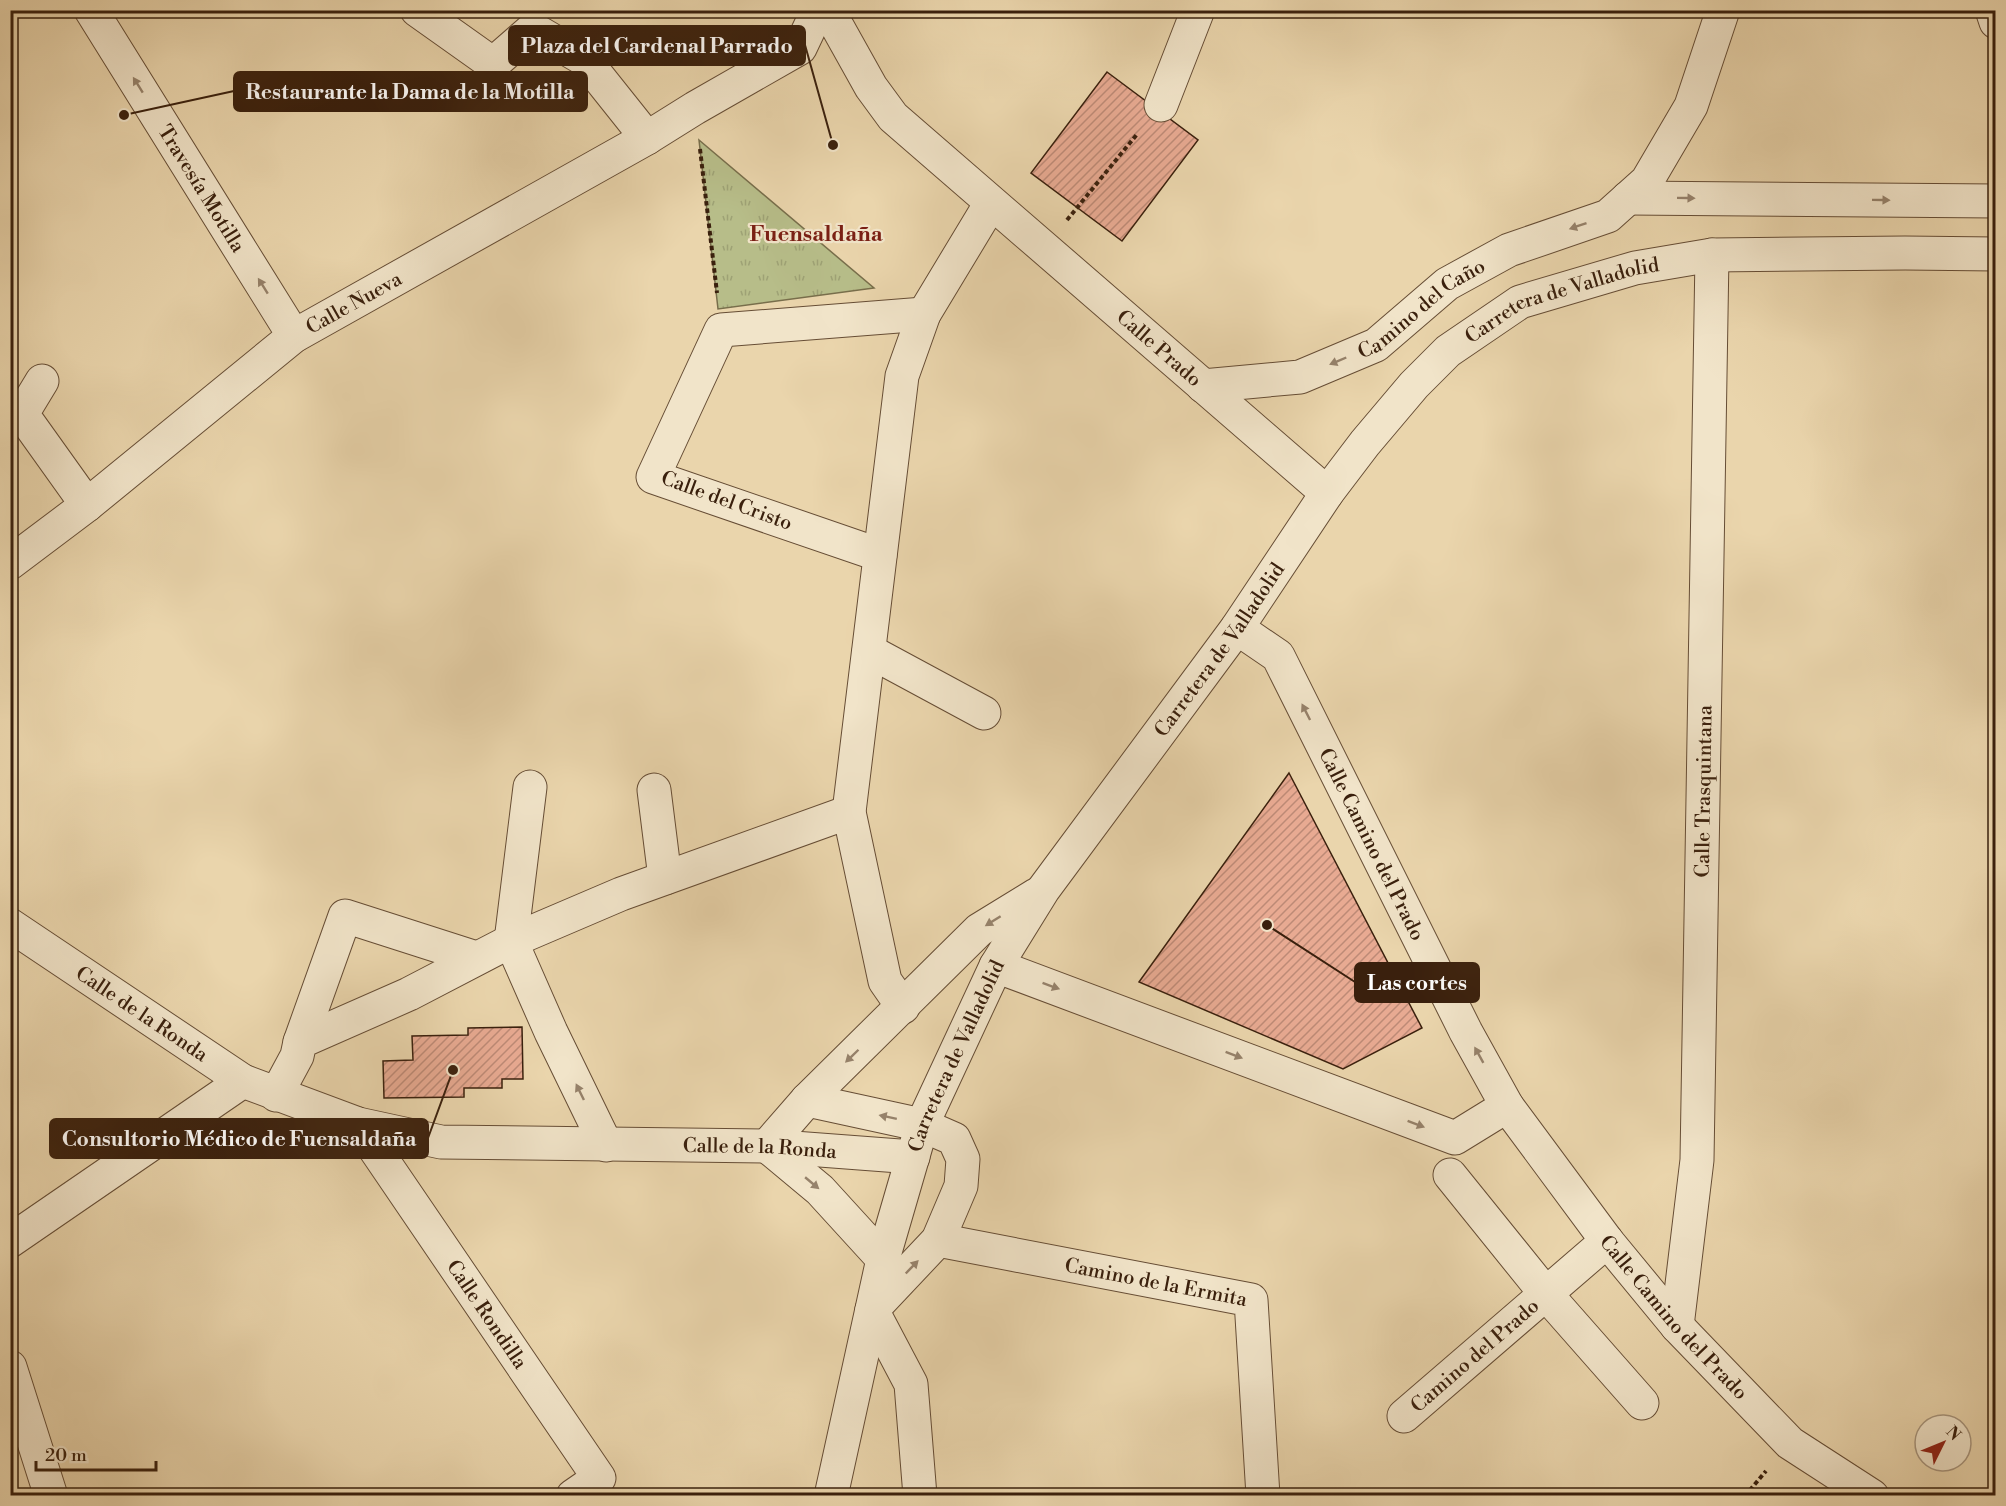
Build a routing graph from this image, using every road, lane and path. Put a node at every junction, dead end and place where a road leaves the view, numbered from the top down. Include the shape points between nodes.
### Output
1 (91, 10) edge
2 (417, 10) edge
3 (818, 10) edge
4 (828, 10) edge
5 (1198, 10) edge
6 (1724, 10) edge
7 (1992, 10) edge
8 (1995, 22) edge
9 (1161, 105) joint
10 (696, 108) junction
11 (647, 138) junction
12 (1628, 198) junction
13 (1995, 201) edge
14 (991, 203) junction
15 (1044, 249) junction
16 (1995, 254) edge
17 (1712, 255) junction
18 (924, 314) junction
19 (721, 330) junction
20 (294, 336) junction
21 (42, 381) dead end
22 (1203, 386) junction
23 (1327, 494) junction
24 (87, 505) junction
25 (880, 555) junction
26 (10, 563) edge
27 (1237, 628) junction
28 (869, 651) junction
29 (984, 713) dead end
30 (530, 787) dead end
31 (654, 790) dead end
32 (849, 812) junction
33 (665, 878) junction
34 (1043, 890) junction
35 (10, 926) edge
36 (511, 941) junction
37 (476, 958) junction
38 (996, 966) junction
39 (903, 1007) junction
40 (300, 1042) junction
41 (243, 1081) junction
42 (276, 1095) junction
43 (807, 1100) junction
44 (1507, 1106) junction
45 (358, 1124) junction
46 (922, 1125) junction
47 (606, 1145) junction
48 (767, 1146) junction
49 (914, 1157) junction
50 (1450, 1175) dead end
51 (938, 1240) junction
52 (10, 1241) edge
53 (1607, 1241) junction
54 (883, 1259) junction
55 (1546, 1294) junction
56 (872, 1310) junction
57 (1677, 1326) junction
58 (10, 1367) edge
59 (1642, 1403) dead end
60 (1404, 1416) dead end
61 (51, 1496) edge
62 (573, 1496) edge
63 (831, 1496) edge
64 (920, 1496) edge
65 (1263, 1496) edge
66 (1872, 1496) edge

20 -> 1 street, Travesía Motilla
2 - 11 street via 493,64 533,29 584,59
3 - 10 street, Calle Nueva via 800,48
4 - 14 street, Calle Prado via 871,87 893,117
5 - 9 street
6 - 12 street, Camino del Caño via 1691,106 1647,181
7 - 8 street
9 - 15 path
10 - 11 street, Calle Nueva
10 - 19 path
11 - 20 street, Calle Nueva
12 -> 13 street
12 -> 22 street, Camino del Caño via 1608,216 1509,249 1447,284 1376,345 1300,377
14 - 15 street, Calle Prado
14 - 18 street
15 - 22 street, Calle Prado
16 - 17 street, Carretera de Valladolid
17 - 23 street, Carretera de Valladolid via 1635,268 1520,302 1448,351 1414,385
17 - 57 street, Calle Trasquintana via 1697,1160
18 - 19 street
18 - 25 street via 902,376
19 - 25 street, Calle del Cristo via 653,477
20 - 24 street, Calle Nueva
21 - 24 street via 22,414
22 - 23 street, Calle Prado
23 - 27 street, Carretera de Valladolid
24 - 26 street, Calle Nueva
25 - 28 street
27 - 34 street, Carretera de Valladolid
44 -> 27 street, Calle Camino del Prado via 1278,656
28 - 29 street
28 - 32 street
30 - 36 street
31 - 33 street
32 - 33 street
32 - 39 street via 885,981
33 - 36 street
34 - 38 street, Carretera de Valladolid
34 -> 39 street via 979,930
35 - 41 street, Calle de la Ronda
36 - 37 street
47 -> 36 street via 550,1032
37 - 40 street via 409,994
37 - 40 street via 345,916
38 -> 44 street via 1455,1138
38 - 46 street, Carretera de Valladolid
39 -> 43 street
40 - 42 street via 297,1056
41 - 42 street, Calle de la Ronda
41 - 52 street
42 - 45 street, Calle de la Ronda
46 -> 43 street
43 - 48 street
44 - 53 street, Calle Camino del Prado
45 - 47 street, Calle de la Ronda via 441,1142
45 - 62 street, Calle Rondilla via 599,1478
46 - 49 street, Carretera de Valladolid
46 - 51 street via 954,1139 963,1159 961,1186
47 - 48 street, Calle de la Ronda
48 - 49 street, Calle de la Ronda
48 -> 54 street via 820,1190
49 - 54 street, Carretera de Valladolid
50 - 55 street, Camino del Prado
56 -> 51 street
51 - 65 street, Camino de la Ermita via 1251,1300
53 - 55 street, Camino del Prado
53 - 57 street, Calle Camino del Prado
54 - 56 street, Carretera de Valladolid
55 - 59 street, Camino del Prado
55 - 60 street, Camino del Prado
56 - 63 street, Carretera de Valladolid
56 - 64 street via 911,1384
57 - 66 street, Calle Camino del Prado via 1790,1443
58 - 61 street

